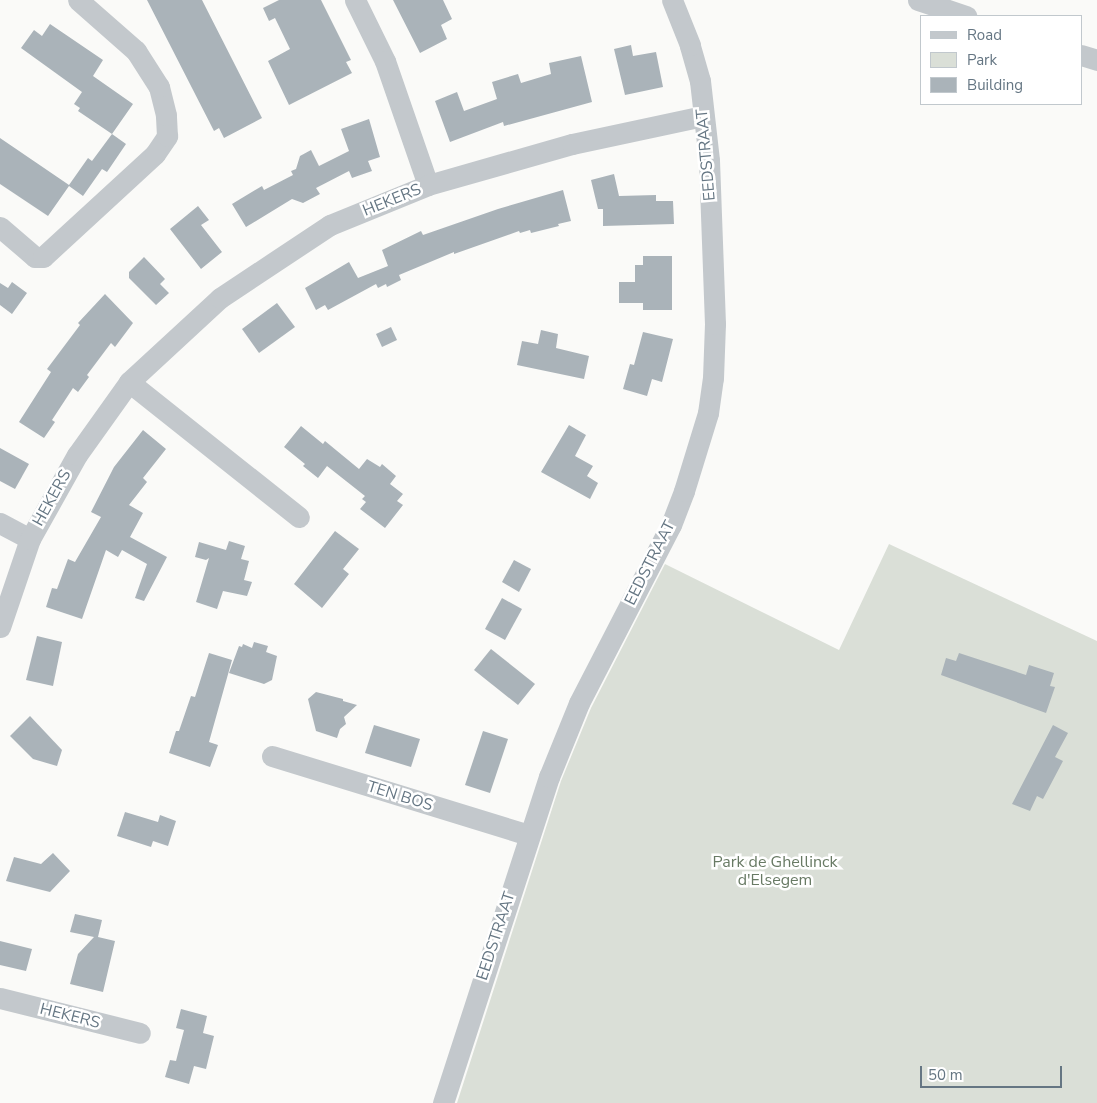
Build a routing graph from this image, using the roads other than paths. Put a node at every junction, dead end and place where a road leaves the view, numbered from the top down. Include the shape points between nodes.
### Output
1 (78, 0) edge
2 (355, 0) edge
3 (672, 0) edge
4 (918, 0) edge
5 (963, 15) edge
6 (1082, 55) edge
7 (1097, 60) edge
8 (704, 116) junction
9 (428, 185) junction
10 (0, 227) edge
11 (129, 382) junction
12 (299, 517) dead end
13 (0, 523) edge
14 (30, 539) junction
15 (0, 627) edge
16 (272, 756) dead end
17 (529, 836) junction
18 (0, 998) edge
19 (140, 1034) dead end
20 (443, 1103) edge

1 - 10 street via 136,51 159,87 167,136 154,154 43,257 35,257
2 - 9 street via 385,61
3 - 8 street, EEDSTRAAT via 700,81
4 - 5 street
6 - 7 street
8 - 9 street, HEKERS via 572,144
8 - 17 street, EEDSTRAAT via 714,278 713,378 708,413 671,525 579,702
9 - 11 street, HEKERS via 322,230 220,298
11 - 12 street
11 - 14 street, HEKERS via 77,455
13 - 14 street
14 - 15 street, HEKERS
16 - 17 street, TEN BOS
17 - 20 street, EEDSTRAAT
18 - 19 street, HEKERS

